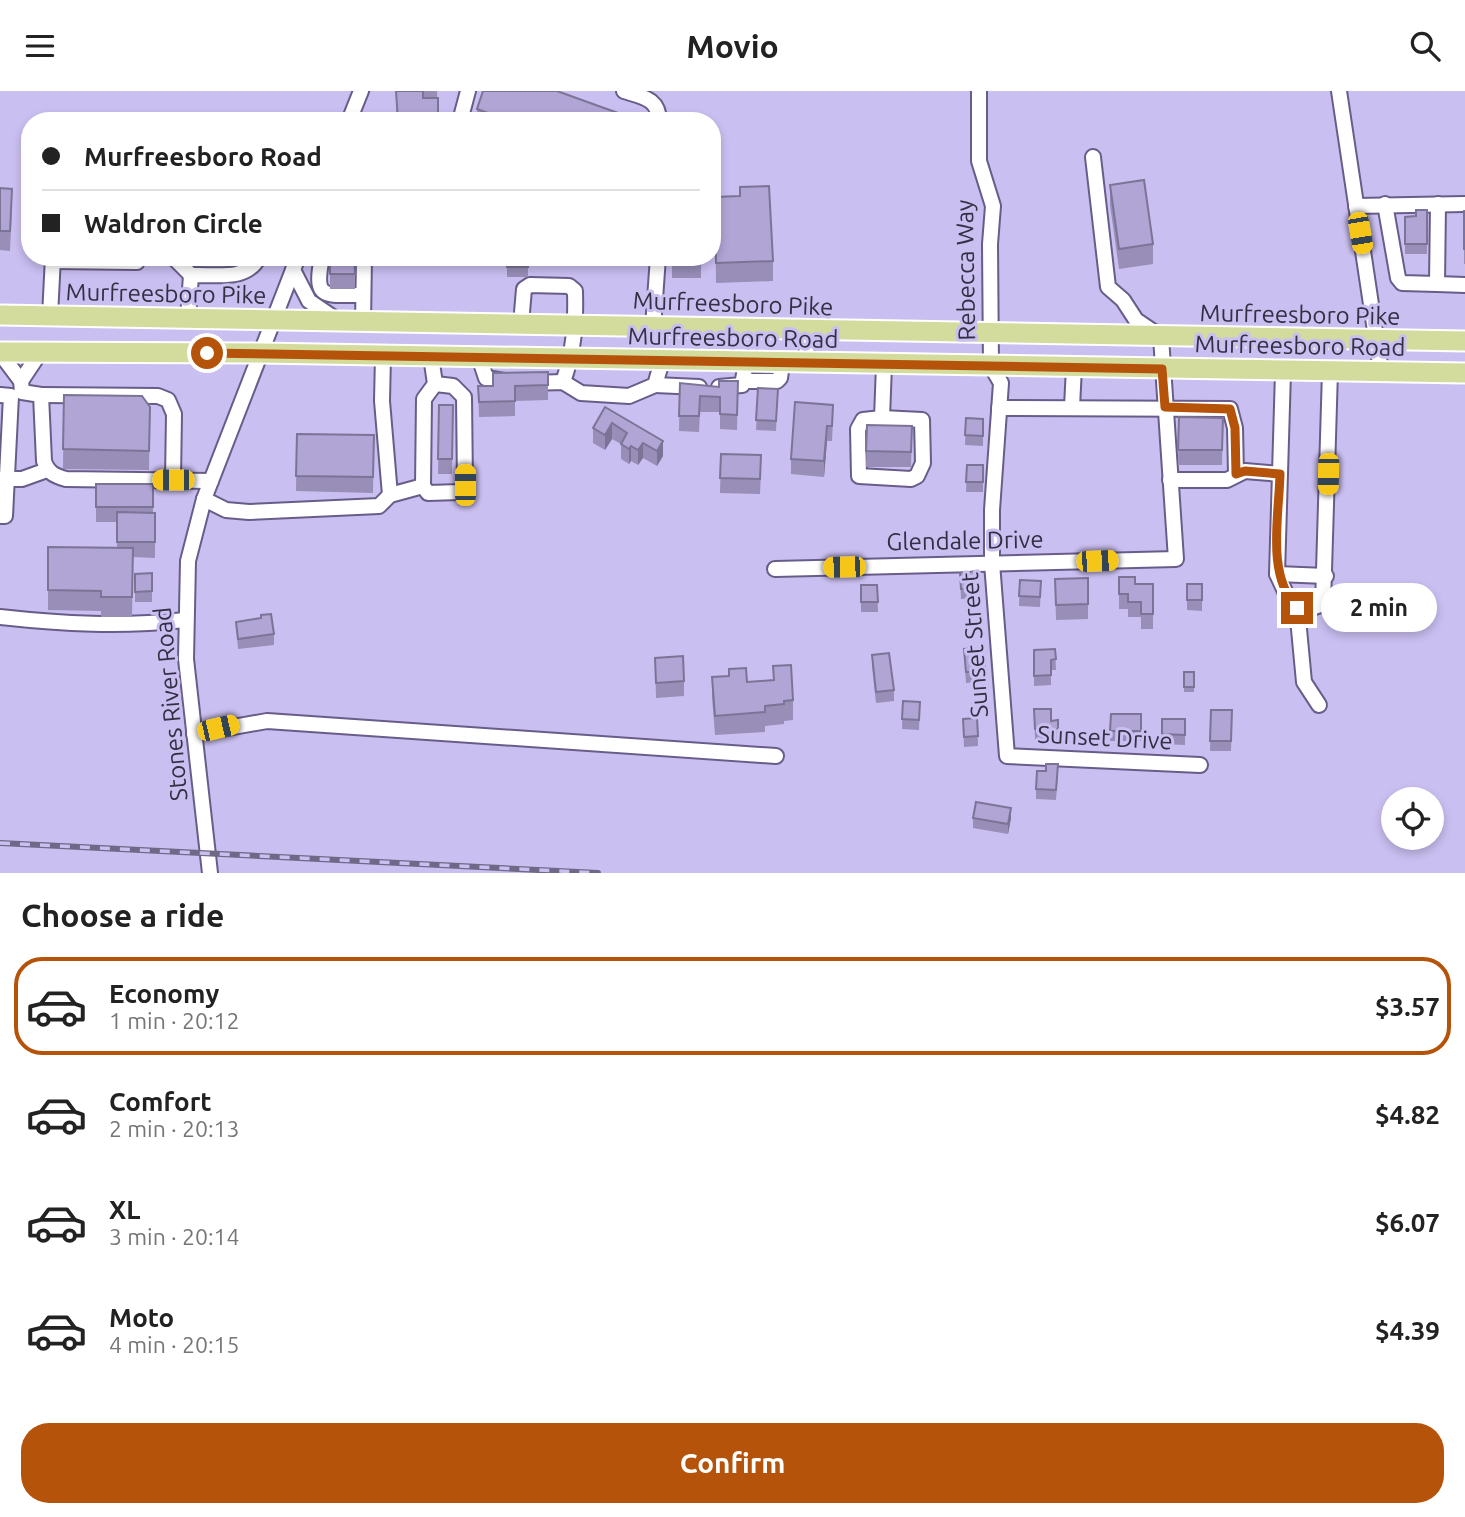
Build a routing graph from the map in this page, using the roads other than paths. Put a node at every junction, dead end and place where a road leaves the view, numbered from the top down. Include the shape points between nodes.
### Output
1 (468, 91) edge
2 (624, 91) edge
3 (979, 91) edge
4 (1339, 91) edge
5 (358, 94) edge
6 (352, 112) edge
7 (462, 112) edge
8 (659, 112) edge
9 (1093, 157) dead end
10 (1385, 204) junction
11 (1438, 204) junction
12 (1465, 204) edge
13 (1356, 206) junction
14 (53, 266) edge
15 (187, 266) edge
16 (203, 266) edge
17 (232, 266) edge
18 (254, 266) edge
19 (294, 266) edge
20 (296, 266) edge
21 (320, 266) edge
22 (364, 266) edge
23 (657, 266) edge
24 (201, 275) junction
25 (232, 275) junction
26 (1437, 284) junction
27 (1465, 285) edge
28 (363, 295) junction
29 (0, 315) edge
30 (50, 316) junction
31 (188, 319) junction
32 (274, 320) junction
33 (342, 322) junction
34 (363, 323) junction
35 (521, 324) junction
36 (576, 325) junction
37 (653, 327) junction
38 (806, 331) junction
39 (991, 334) junction
40 (1161, 337) junction
41 (1378, 341) junction
42 (1465, 341) edge
43 (41, 351) junction
44 (0, 353) edge
45 (261, 353) junction
46 (383, 355) junction
47 (431, 356) junction
48 (480, 357) junction
49 (571, 359) junction
50 (662, 361) junction
51 (807, 364) junction
52 (884, 365) junction
53 (991, 366) junction
54 (1074, 367) junction
55 (1162, 369) junction
56 (1330, 371) junction
57 (1381, 371) junction
58 (745, 372) junction
59 (1283, 372) junction
60 (1465, 373) edge
61 (563, 382) junction
62 (435, 384) junction
63 (654, 385) junction
64 (13, 391) edge
65 (41, 395) junction
66 (1072, 407) junction
67 (1165, 407) junction
68 (999, 408) junction
69 (882, 418) junction
70 (47, 470) junction
71 (1236, 474) junction
72 (1280, 474) junction
73 (4, 479) edge
74 (173, 480) junction
75 (1170, 480) junction
76 (211, 481) junction
77 (423, 486) junction
78 (390, 495) junction
79 (204, 499) junction
80 (0, 516) edge
81 (992, 563) junction
82 (775, 569) dead end
83 (1277, 574) junction
84 (1326, 576) junction
85 (1297, 608) junction
86 (0, 617) edge
87 (185, 620) junction
88 (1319, 705) dead end
89 (194, 734) junction
90 (776, 756) dead end
91 (1007, 756) joint
92 (1200, 765) dead end
93 (210, 873) edge

1 - 7 street
2 - 8 street via 653,101
3 - 39 street, Rebecca Way via 979,161 993,206
4 - 13 street
5 - 6 street
9 - 40 street via 1108,287 1136,320
10 - 11 street
10 - 13 street
10 - 26 street via 1398,278 1402,283
11 - 12 street
11 - 26 street
13 - 41 street
14 - 30 street
15 - 24 street
16 - 24 street
17 - 25 street
18 - 25 street
19 - 32 street, Stones River Road
20 - 33 street via 309,301
21 - 28 street via 317,283 327,294
22 - 28 street
23 - 37 street
24 - 25 street
24 - 31 street
26 - 27 street
28 - 34 street
29 - 30 main road, Murfreesboro Pike
30 - 31 main road, Murfreesboro Pike
31 - 32 main road, Murfreesboro Pike
32 - 33 main road, Murfreesboro Pike
32 - 45 street, Stones River Road
33 - 34 main road, Murfreesboro Pike
34 - 35 main road, Murfreesboro Pike
35 - 36 main road, Murfreesboro Pike
35 - 36 street via 524,289 530,285 569,286 575,291
36 - 37 main road, Murfreesboro Pike
36 - 49 street
37 - 38 main road, Murfreesboro Pike
38 - 39 main road, Murfreesboro Pike
38 - 51 street
39 - 40 main road, Murfreesboro Pike
39 - 53 street, Rebecca Way
40 - 41 main road, Murfreesboro Pike
40 - 55 street, Glendale Drive
41 - 42 main road, Murfreesboro Pike
41 - 57 street
43 - 44 main road, Murfreesboro Road
43 - 45 main road, Murfreesboro Road
43 - 64 street
44 - 64 street
45 - 46 main road, Murfreesboro Road
45 - 76 street, Stones River Road
46 - 47 main road, Murfreesboro Road
46 - 78 street
47 - 48 main road, Murfreesboro Road
47 - 62 street
48 - 49 main road, Murfreesboro Road
48 - 61 street via 491,381
49 - 50 main road, Murfreesboro Road
49 - 61 street
50 - 58 main road, Murfreesboro Road
50 - 63 street
51 - 52 main road, Murfreesboro Road
51 - 58 main road, Murfreesboro Road
52 - 53 main road, Murfreesboro Road
52 - 69 street
53 - 54 main road, Murfreesboro Road
53 - 68 street, Sunset Street via 1001,383
54 - 55 main road, Murfreesboro Road
54 - 66 street
55 - 59 main road, Murfreesboro Road
55 - 67 street, Glendale Drive
56 - 57 main road, Murfreesboro Road
56 - 59 main road, Murfreesboro Road
56 - 84 street
57 - 60 main road, Murfreesboro Road
58 - 63 street via 743,386 736,388
59 - 72 street
61 - 63 street via 582,393 629,396
62 - 77 street via 424,399
62 - 77 street via 453,386 464,397 465,485 460,492 449,494 428,493
64 - 65 street
64 - 73 street
65 - 70 street
65 - 74 street via 158,396 168,400 174,414
66 - 67 street
66 - 68 street
67 - 71 street via 1230,409
67 - 75 street, Glendale Drive
68 - 81 street, Sunset Street
69 - 69 street via 863,420 858,429 859,476 911,478 922,470 922,419
70 - 73 street via 22,479
70 - 74 street via 66,479
71 - 72 street
71 - 75 street via 1227,480
72 - 83 street
73 - 80 street via 5,516
74 - 76 street
75 - 81 street, Glendale Drive via 1176,559
76 - 79 street, Stones River Road
77 - 78 street
78 - 79 street via 379,506 249,512 226,510
79 - 87 street, Stones River Road via 188,561
81 - 82 street, Glendale Drive
81 - 91 street, Sunset Street
83 - 84 street
83 - 85 street
84 - 85 street via 1323,604 1301,613
85 - 88 street via 1304,682
86 - 87 street via 68,625 131,626
87 - 89 street, Stones River Road
89 - 90 street via 267,721
89 - 93 street, Stones River Road
91 - 92 street, Sunset Drive

